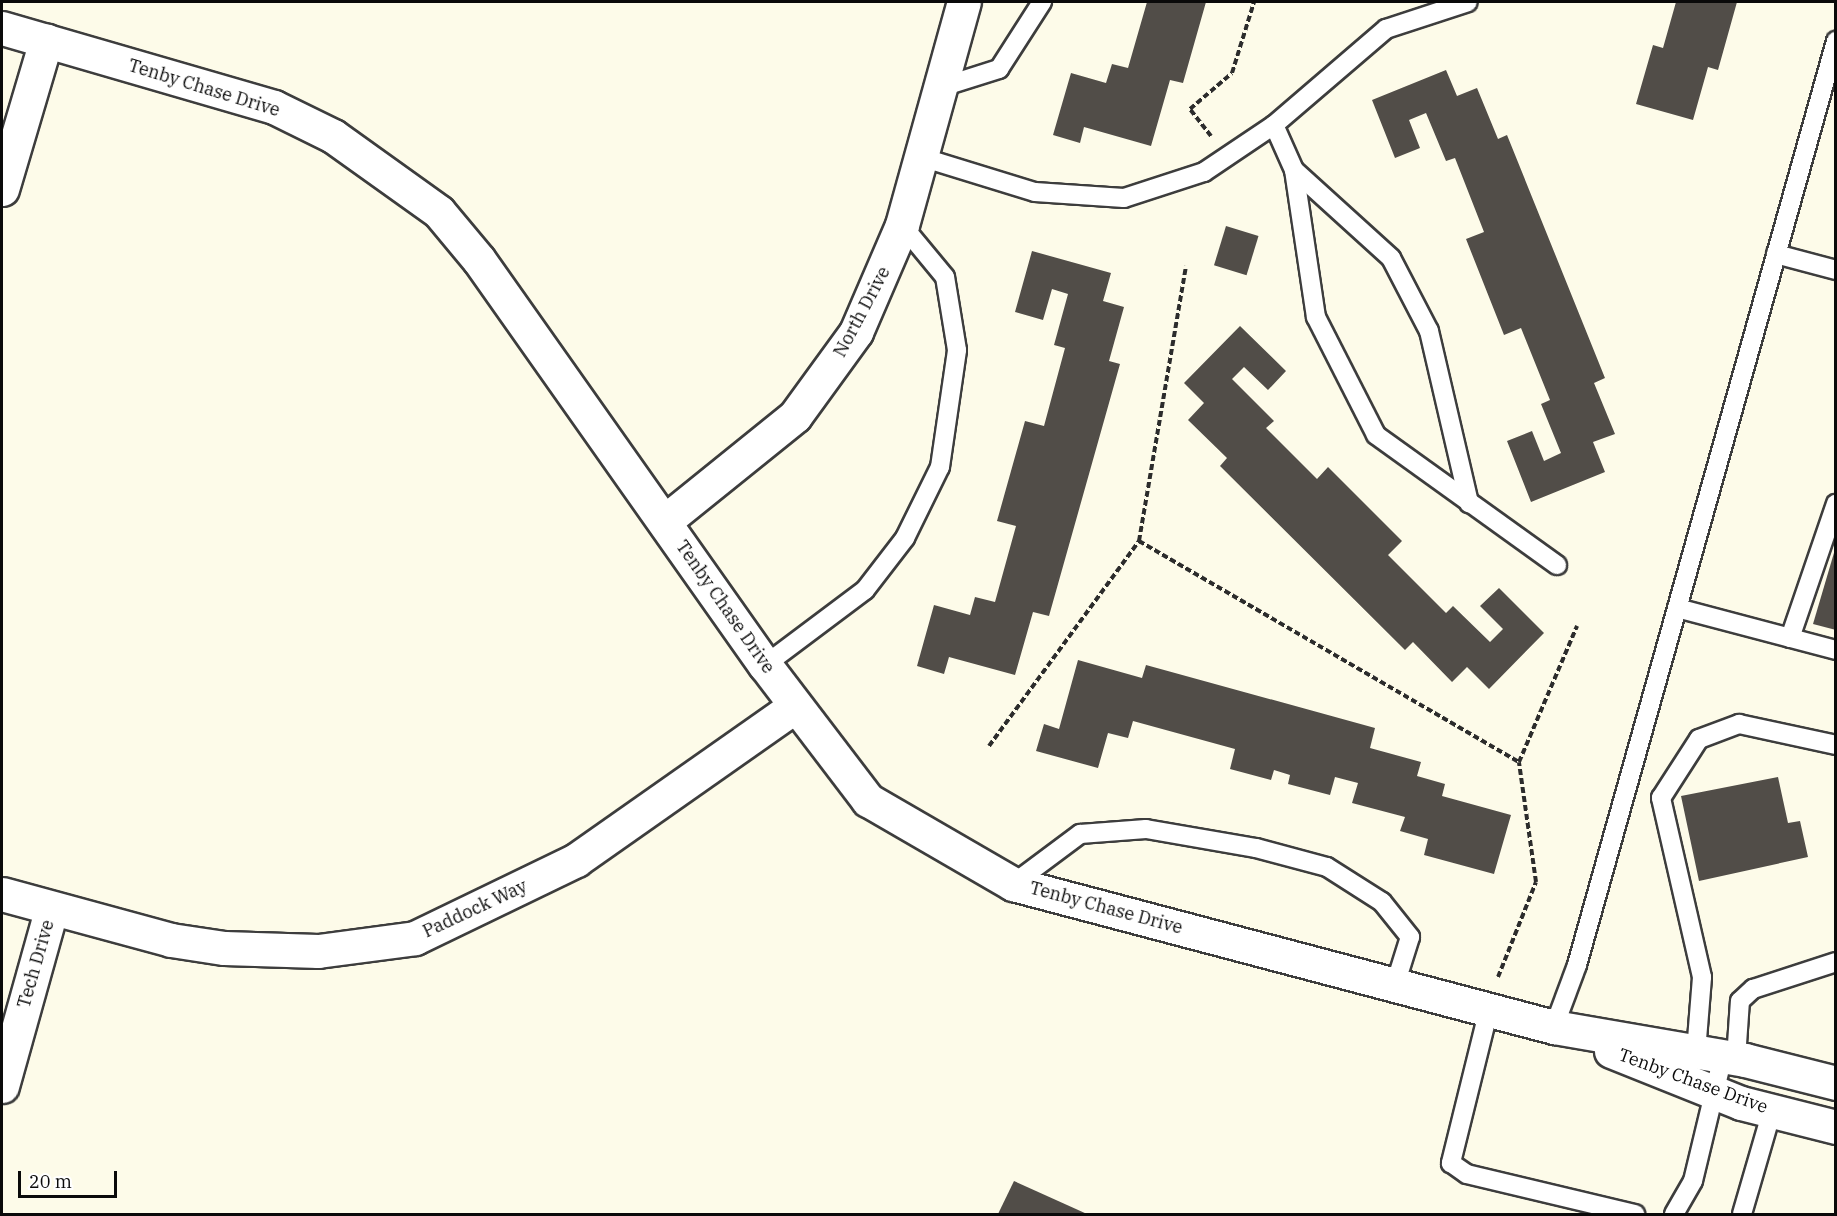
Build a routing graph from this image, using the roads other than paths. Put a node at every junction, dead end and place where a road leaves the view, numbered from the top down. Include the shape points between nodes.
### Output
1 (964, 2) edge
2 (1042, 2) edge
3 (1468, 2) edge
4 (2, 27) edge
5 (46, 40) junction
6 (1836, 41) edge
7 (942, 87) junction
8 (1274, 125) junction
9 (921, 157) junction
10 (1294, 170) junction
11 (2, 189) edge
12 (902, 225) junction
13 (1776, 254) junction
14 (1836, 270) edge
15 (1469, 503) junction
16 (1836, 504) edge
17 (665, 522) junction
18 (1557, 565) dead end
19 (1677, 608) junction
20 (1790, 638) junction
21 (1836, 650) edge
22 (765, 665) junction
23 (795, 706) junction
24 (1836, 745) edge
25 (1013, 884) junction
26 (2, 894) edge
27 (51, 910) junction
28 (1836, 962) edge
29 (1395, 985) junction
30 (1489, 1009) junction
31 (1554, 1027) junction
32 (1718, 1056) junction
33 (1836, 1083) edge
34 (2, 1086) edge
35 (1713, 1092) junction
36 (1772, 1111) junction
37 (1836, 1127) edge
38 (1635, 1215) edge
39 (1674, 1215) edge
40 (1742, 1215) edge

1 - 7 street, North Drive
2 - 7 lane via 999,69
3 - 8 lane via 1386,29
4 - 5 street, Tenby Chase Drive
5 - 11 street
5 - 17 street, Tenby Chase Drive via 274,107 333,136 389,172 439,212 480,260
6 - 13 lane
7 - 9 street, North Drive
8 - 9 lane via 1204,172 1124,198 1035,192
8 - 10 lane
9 - 12 street, North Drive
10 - 15 lane via 1396,268 1429,331
10 - 15 lane via 1316,317 1376,435
12 - 17 street, North Drive via 880,287 829,374 795,416
12 - 22 lane via 945,277 954,329 953,409 940,467 905,538 865,590
13 - 14 lane
13 - 19 lane
15 - 18 lane
16 - 20 lane
17 - 22 street, Tenby Chase Drive
19 - 20 lane
19 - 31 lane via 1577,965
20 - 21 lane
22 - 23 street, Tenby Chase Drive
23 - 25 street, Tenby Chase Drive via 868,800
23 - 27 street, Paddock Way via 576,860 415,938 363,947 271,952 171,940
24 - 32 lane via 1739,724 1699,739 1661,798
25 - 29 street, Tenby Chase Drive
25 - 29 lane via 1080,834 1146,829 1256,848 1327,867 1382,902 1410,937
26 - 27 street, Paddock Way
27 - 34 street, Tech Drive
28 - 32 lane via 1753,989 1740,1001
29 - 30 street, Tenby Chase Drive
30 - 31 street, Tenby Chase Drive
30 - 38 lane via 1451,1163 1467,1174
31 - 32 street, Tenby Chase Drive
31 - 35 street, Tenby Chase Drive
32 - 33 street, Tenby Chase Drive
32 - 35 lane
35 - 36 street, Tenby Chase Drive
35 - 39 lane via 1693,1181
36 - 37 street, Tenby Chase Drive
36 - 40 lane

